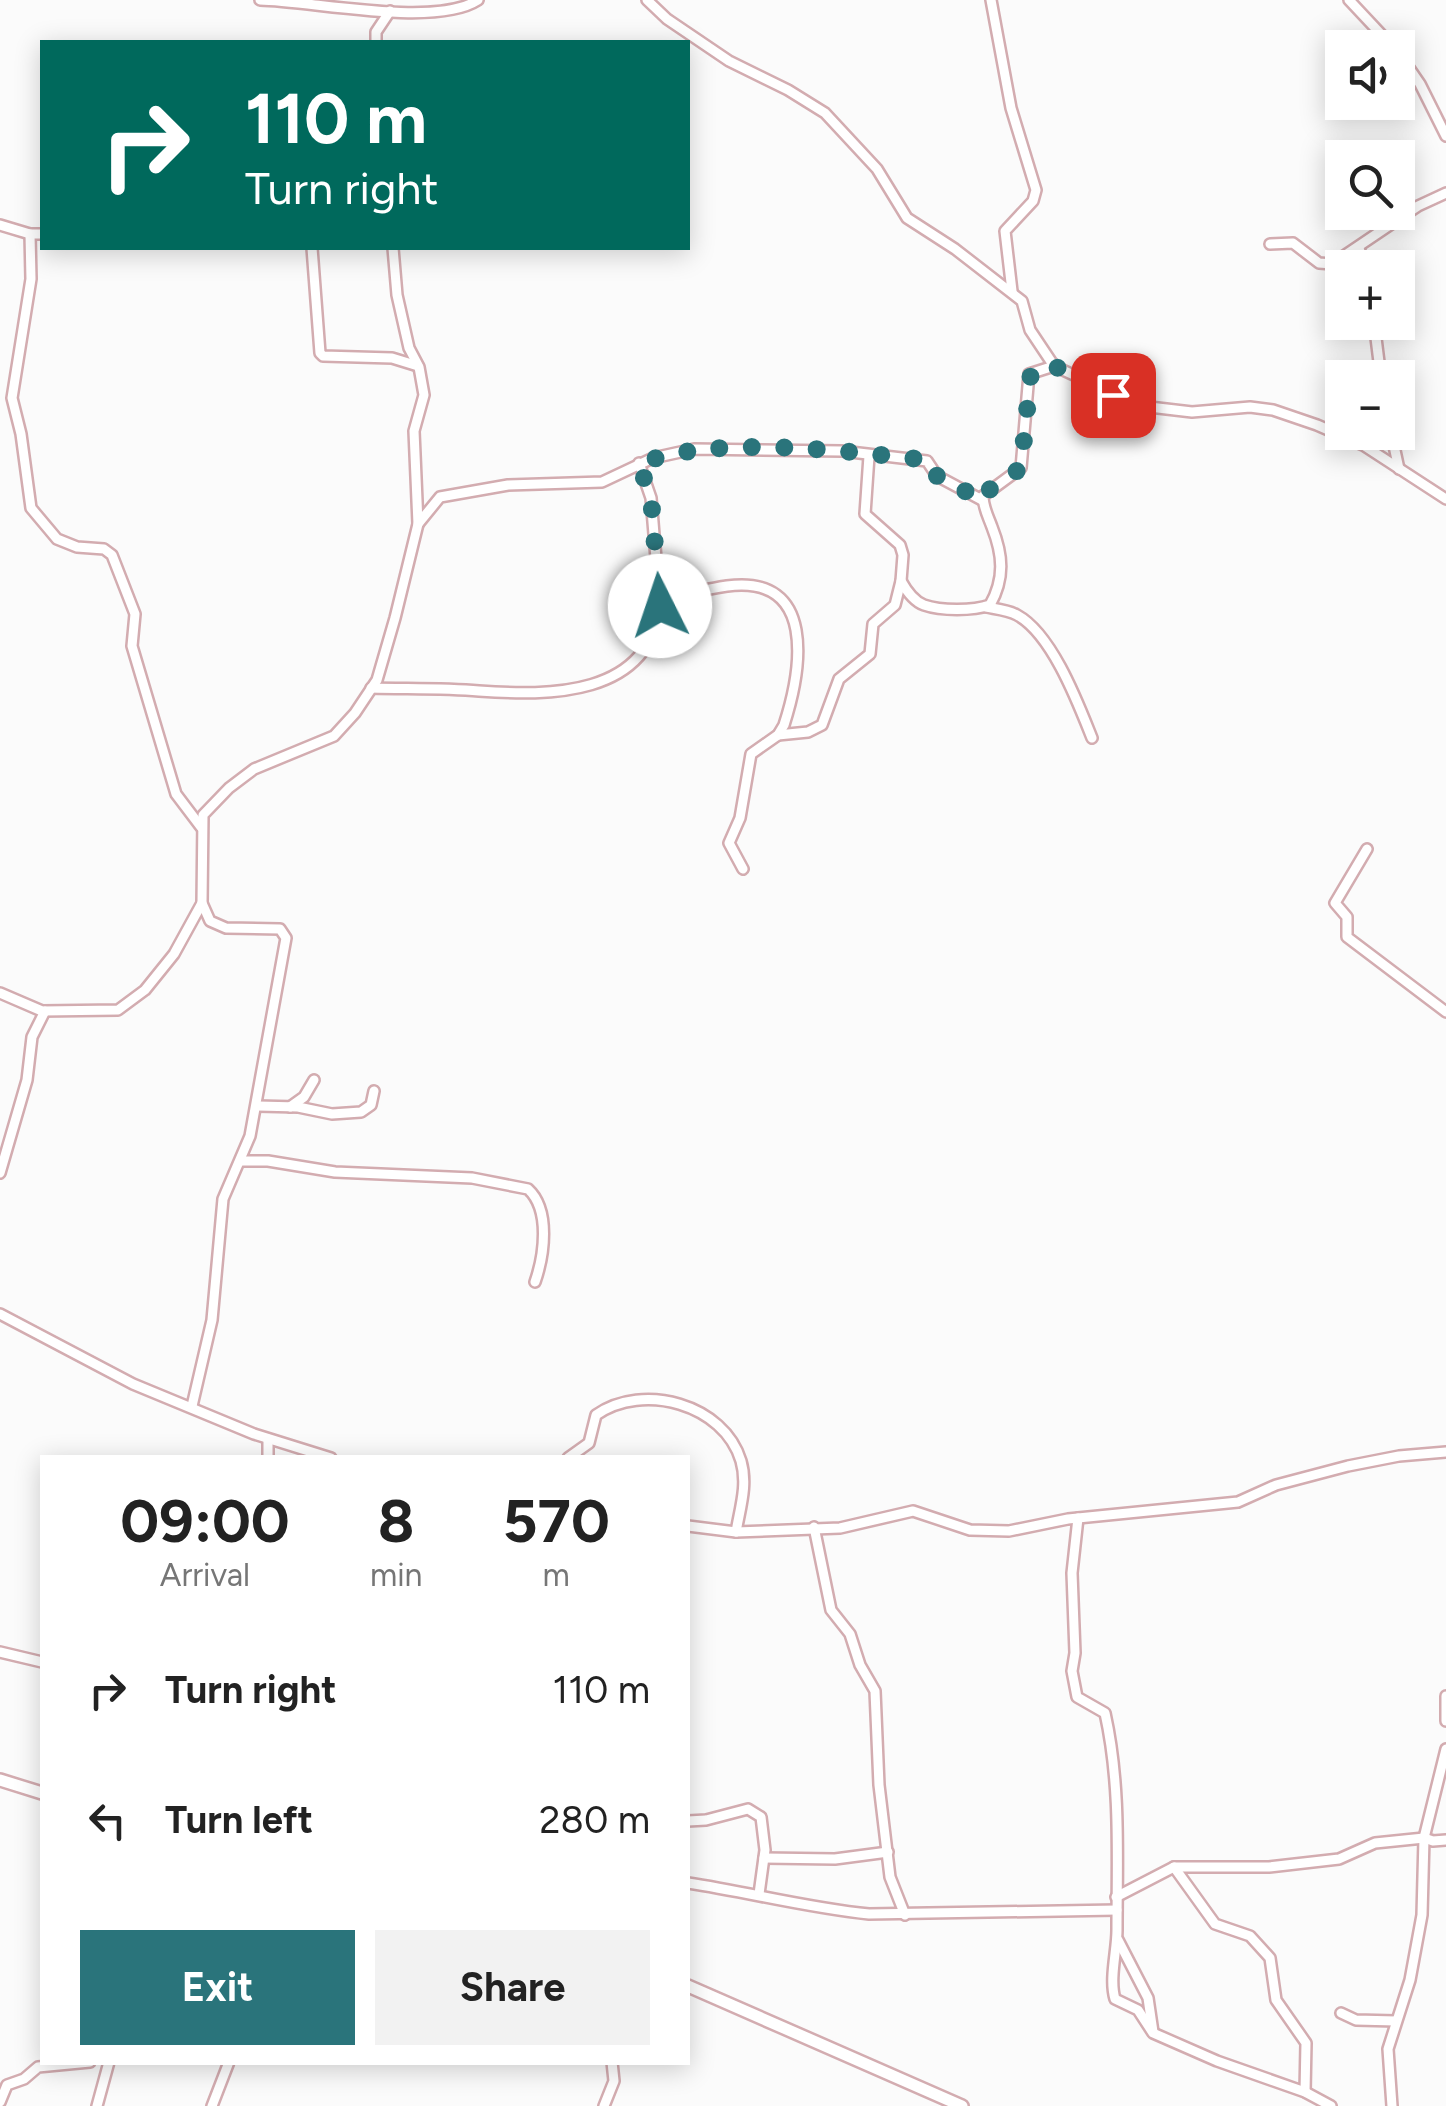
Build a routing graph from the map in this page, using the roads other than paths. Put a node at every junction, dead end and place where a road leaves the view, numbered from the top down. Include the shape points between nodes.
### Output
1 (260, 0) edge
2 (478, 0) edge
3 (647, 0) edge
4 (990, 0) edge
5 (1349, 0) edge
6 (390, 11) junction
7 (1377, 30) edge
8 (376, 40) edge
9 (1415, 77) edge
10 (1446, 136) edge
11 (1446, 193) edge
12 (0, 226) edge
13 (30, 234) junction
14 (40, 234) edge
15 (1270, 244) dead end
16 (1359, 248) joint
17 (312, 250) edge
18 (393, 250) edge
19 (1012, 290) junction
20 (1054, 366) junction
21 (419, 367) junction
22 (0, 394) edge
23 (12, 404) junction
24 (1395, 450) edge
25 (868, 456) junction
26 (639, 464) junction
27 (1399, 470) junction
28 (1446, 499) edge
29 (982, 500) junction
30 (418, 524) junction
31 (901, 581) junction
32 (986, 607) junction
33 (657, 622) junction
34 (371, 688) junction
35 (778, 735) junction
36 (1092, 738) dead end
37 (200, 826) junction
38 (1367, 849) dead end
39 (744, 869) dead end
40 (202, 903) junction
41 (0, 993) edge
42 (45, 1012) junction
43 (1446, 1012) edge
44 (314, 1080) dead end
45 (374, 1091) dead end
46 (258, 1106) junction
47 (290, 1107) junction
48 (242, 1161) junction
49 (0, 1174) edge
50 (535, 1282) dead end
51 (0, 1314) edge
52 (192, 1406) junction
53 (268, 1439) junction
54 (1446, 1452) edge
55 (268, 1455) edge
56 (321, 1455) edge
57 (572, 1455) edge
58 (1078, 1518) junction
59 (690, 1526) edge
60 (814, 1527) junction
61 (736, 1532) junction
62 (0, 1652) edge
63 (40, 1662) edge
64 (1446, 1696) edge
65 (1446, 1722) edge
66 (1446, 1748) edge
67 (0, 1780) edge
68 (40, 1792) edge
69 (690, 1821) edge
70 (1424, 1838) junction
71 (1446, 1840) edge
72 (888, 1852) junction
73 (764, 1858) junction
74 (1174, 1867) junction
75 (690, 1883) edge
76 (760, 1894) junction
77 (1116, 1897) junction
78 (1117, 1910) junction
79 (905, 1915) junction
80 (1116, 1938) junction
81 (690, 1987) edge
82 (1341, 2014) dead end
83 (1396, 2022) junction
84 (1154, 2033) junction
85 (64, 2065) edge
86 (108, 2065) edge
87 (228, 2065) edge
88 (612, 2065) edge
89 (1305, 2092) junction
90 (0, 2102) edge
91 (97, 2106) edge
92 (212, 2106) edge
93 (604, 2106) edge
94 (962, 2106) edge
95 (1331, 2106) edge
96 (1392, 2106) edge

1 - 6 street
2 - 6 street via 462,8
3 - 19 street via 730,61 825,113 877,169 906,218
4 - 19 street via 1011,108 1036,190 1004,232
5 - 7 street
6 - 8 street
9 - 10 street
11 - 16 street
12 - 13 street
13 - 14 street
13 - 23 street via 31,279
15 - 16 street via 1292,243 1325,264
17 - 21 street via 320,353 392,358
18 - 21 street via 396,295
19 - 20 street
20 - 27 street via 1141,406 1272,410 1340,434
20 - 29 street via 1029,374 1021,468
21 - 30 street via 424,395 414,431
22 - 23 street
23 - 37 street via 33,513 57,538 112,555 135,614 132,646 176,794
24 - 27 street
25 - 26 street via 694,448
25 - 29 street via 927,460 937,476
25 - 31 street via 866,518 900,545
26 - 30 street via 602,482 508,484 440,497
26 - 33 street via 651,498
27 - 28 street
29 - 32 street via 1002,566
30 - 34 street
31 - 32 street via 924,605
31 - 35 street via 895,605 873,624 870,654 840,679 822,725
32 - 36 street via 1018,616 1039,637 1062,668
33 - 34 street via 637,660 594,684 510,695
33 - 35 street via 681,597 714,588 752,586 785,600 798,656
34 - 37 street via 334,736 254,769 210,805
35 - 39 street via 751,754 729,843
37 - 40 street
38 - 43 street via 1335,903 1347,918 1347,938
40 - 42 street via 174,954 131,1002 104,1012
40 - 46 street via 219,926 274,928 286,936
41 - 42 street
42 - 49 street via 32,1037
44 - 47 street
45 - 47 street via 362,1112
46 - 47 street
46 - 48 street
48 - 50 street via 472,1178 528,1189 539,1205 543,1242
48 - 52 street via 224,1200 212,1320
51 - 52 street via 134,1384
52 - 53 street
53 - 55 street
53 - 56 street
54 - 58 street via 1348,1466 1238,1502
57 - 61 street via 589,1443 596,1415 624,1402 700,1411 723,1429 742,1463
58 - 60 street via 994,1532 913,1510 850,1526
58 - 77 street via 1072,1671 1077,1697 1106,1715 1118,1814
59 - 61 street
60 - 61 street
60 - 72 street via 832,1610 875,1691
62 - 63 street
64 - 65 street
66 - 70 street
67 - 68 street
69 - 73 street via 748,1810 763,1820
70 - 71 street
70 - 74 street via 1375,1843 1334,1860
70 - 83 street via 1422,1915
72 - 73 street
72 - 79 street
73 - 76 street
74 - 77 street
74 - 89 street via 1215,1924 1250,1936 1270,1958 1276,2000 1306,2043
75 - 76 street
76 - 79 street via 833,1911
77 - 78 street
78 - 79 street
78 - 80 street
80 - 84 street via 1146,1992
80 - 84 street via 1112,1992 1138,2010
81 - 94 street
82 - 83 street
83 - 96 street via 1386,2058
84 - 89 street
85 - 90 street via 38,2068 7,2086
86 - 91 street
87 - 92 street
88 - 93 street via 614,2082
89 - 95 street

